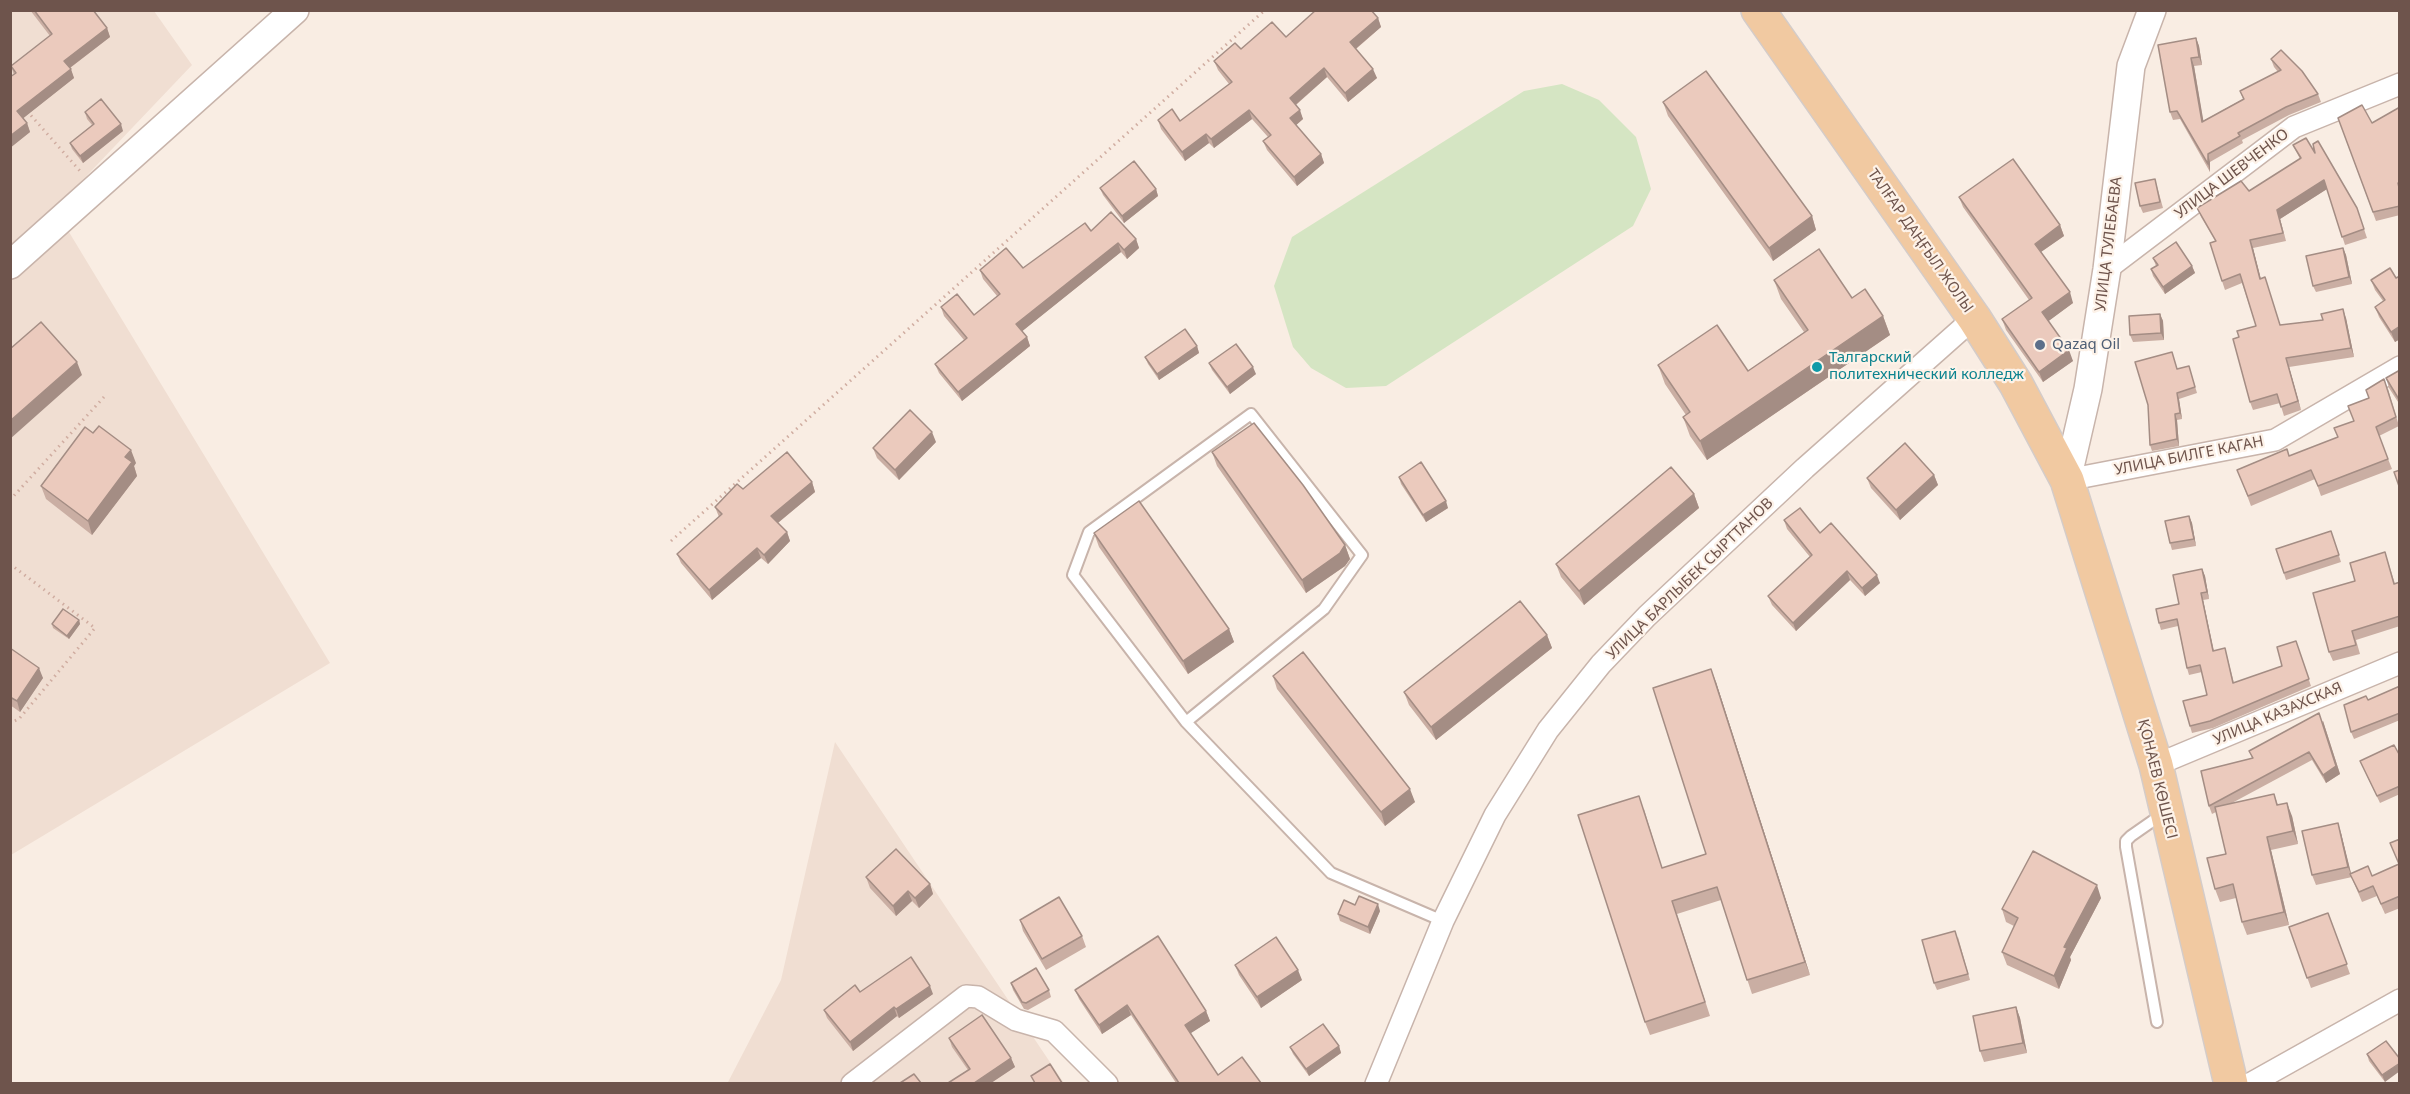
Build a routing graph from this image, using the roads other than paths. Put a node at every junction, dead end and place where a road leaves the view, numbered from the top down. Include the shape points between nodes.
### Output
1 (295, 10) edge
2 (1758, 10) edge
3 (2152, 10) edge
4 (2400, 84) edge
5 (10, 265) edge
6 (2107, 269) junction
7 (1974, 318) junction
8 (2400, 367) edge
9 (2067, 480) junction
10 (2400, 663) edge
11 (1186, 722) junction
12 (2156, 765) junction
13 (2166, 811) junction
14 (1443, 921) junction
15 (2400, 1000) edge
16 (2157, 1022) dead end
17 (852, 1083) edge
18 (1107, 1083) edge
19 (1376, 1083) edge
20 (2231, 1083) edge
21 (2250, 1083) edge

1 - 5 street
2 - 7 main road, ТАЛҒАР ДАҢҒЫЛ ЖОЛЫ
3 - 6 street, УЛИЦА ТУЛЕБАЕВА via 2131,66
4 - 6 street, УЛИЦА ШЕВЧЕНКО via 2294,127
6 - 9 street, УЛИЦА ТУЛЕБАЕВА via 2088,389
7 - 9 main road, ТАЛҒАР ДАҢҒЫЛ ЖОЛЫ via 2016,384
7 - 14 street, УЛИЦА БАРЛЫБЕК СЫРТТАНОВ via 1805,468 1601,664 1548,730 1495,815
8 - 9 street, УЛИЦА БИЛГЕ КАГАН via 2274,440
9 - 12 main road, ҚОНАЕВ КӨШЕСІ
10 - 12 street, УЛИЦА КАЗАХСКАЯ
11 - 11 lane via 1072,575 1089,532 1251,414 1362,555 1324,609
11 - 14 lane via 1331,873
12 - 13 main road, ҚОНАЕВ КӨШЕСІ
13 - 16 lane via 2126,841
13 - 20 main road, ҚОНАЕВ КӨШЕСІ
14 - 19 street, УЛИЦА БАРЛЫБЕК СЫРТТАНОВ
15 - 21 street
17 - 18 street via 966,996 978,997 1016,1020 1054,1031

